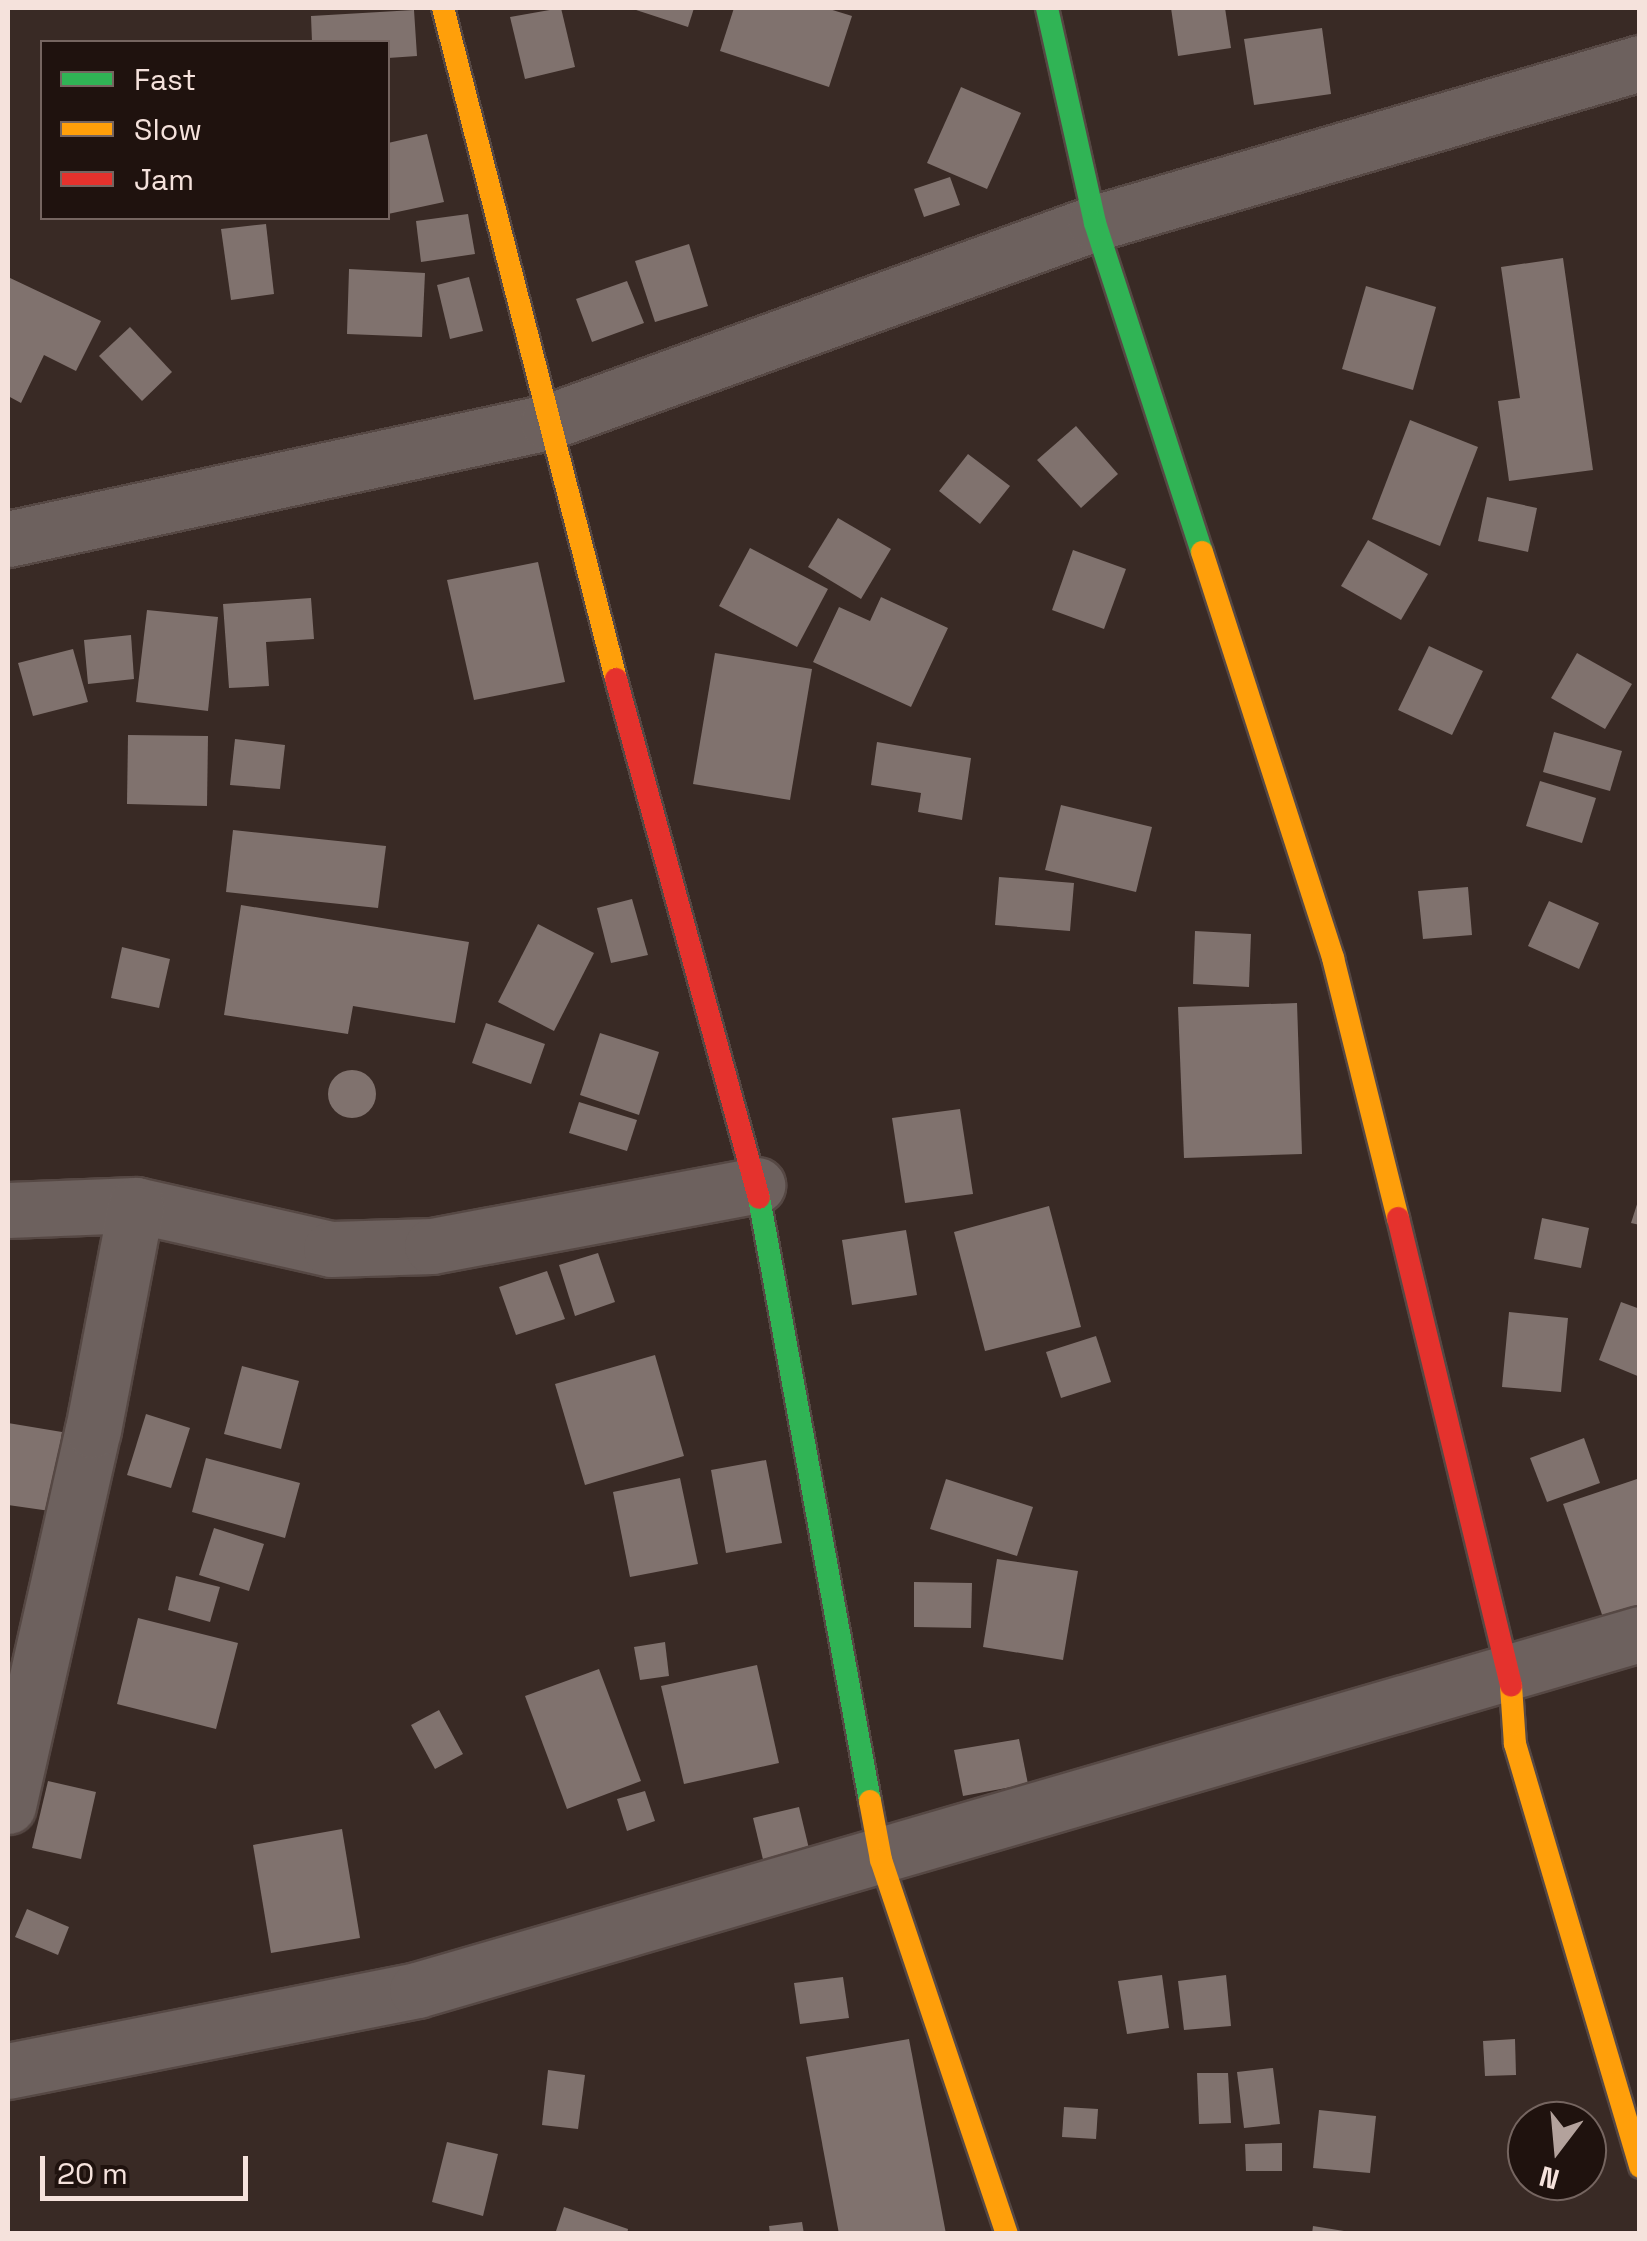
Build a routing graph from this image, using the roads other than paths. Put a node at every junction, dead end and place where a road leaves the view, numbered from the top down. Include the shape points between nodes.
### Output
1 (443, 8) edge
2 (1047, 8) edge
3 (1640, 63) edge
4 (1095, 223) junction
5 (548, 422) junction
6 (8, 539) edge
7 (757, 1185) junction
8 (136, 1205) junction
9 (8, 1210) edge
10 (1640, 1634) edge
11 (1510, 1671) junction
12 (8, 1806) edge
13 (881, 1860) junction
14 (8, 2071) edge
15 (1640, 2167) edge
16 (1007, 2234) edge

1 - 5 street
2 - 4 street
3 - 4 street
4 - 5 street
4 - 11 street via 1333,958
5 - 6 street
5 - 7 street via 669,885
7 - 8 street via 432,1246 331,1249
7 - 13 street
8 - 9 street
8 - 12 street
10 - 11 street
11 - 13 street
11 - 15 street via 1515,1744
13 - 14 street via 417,1990
13 - 16 street

